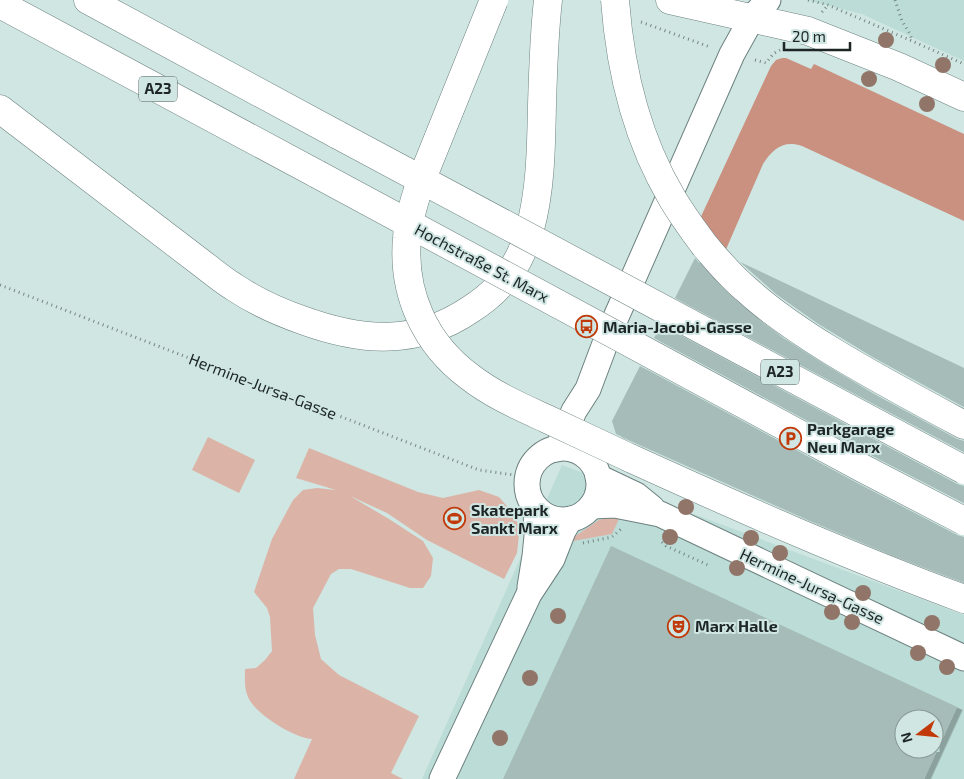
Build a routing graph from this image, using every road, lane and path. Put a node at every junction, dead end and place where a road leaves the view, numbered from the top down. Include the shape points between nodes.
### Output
1 (88, 0) edge
2 (494, 0) edge
3 (548, 0) edge
4 (615, 0) edge
5 (670, 0) edge
6 (808, 0) edge
7 (895, 0) edge
8 (0, 4) edge
9 (760, 9) edge
10 (912, 41) junction
11 (964, 64) edge
12 (964, 97) edge
13 (0, 109) edge
14 (0, 285) edge
15 (588, 389) junction
16 (964, 425) edge
17 (557, 449) junction
18 (594, 469) junction
19 (964, 470) edge
20 (528, 477) junction
21 (592, 506) junction
22 (536, 508) junction
23 (631, 509) junction
24 (660, 514) junction
25 (570, 520) junction
26 (964, 521) edge
27 (552, 559) junction
28 (529, 594) junction
29 (964, 599) edge
30 (964, 658) edge
31 (442, 779) edge

1 - 19 main road, A23, bridge
2 - 29 main road, bridge via 411,211 407,275 418,312 438,347 470,377 515,404 740,508
3 - 13 main road via 539,181 525,245 508,277 474,308 443,325 406,336 359,336 320,327 290,316 235,288
4 - 16 main road, bridge via 621,53 646,143 672,198 705,246 746,290 801,332
5 - 9 main road
6 - 10 path via 828,5
7 - 10 path
8 - 26 main road, Hochstraße St. Marx / A23, bridge
9 - 12 main road
9 - 15 street via 732,54 609,333
10 - 11 path
14 - 20 path, Hermine-Jursa-Gasse via 479,470
15 - 17 street
15 - 18 street via 586,445
17 - 18 street via 581,453
17 - 20 street via 538,459
18 - 21 street via 598,491
18 - 24 street, Hermine-Jursa-Gasse
20 - 22 street via 530,499
21 - 23 street, Hermine-Jursa-Gasse via 615,505
21 - 25 street
22 - 25 street via 554,519
22 - 28 street via 537,536
23 - 24 street, Hermine-Jursa-Gasse
23 - 27 path via 627,525 612,537 571,545
24 - 30 street, Hermine-Jursa-Gasse
25 - 27 street
27 - 28 street
28 - 31 street

